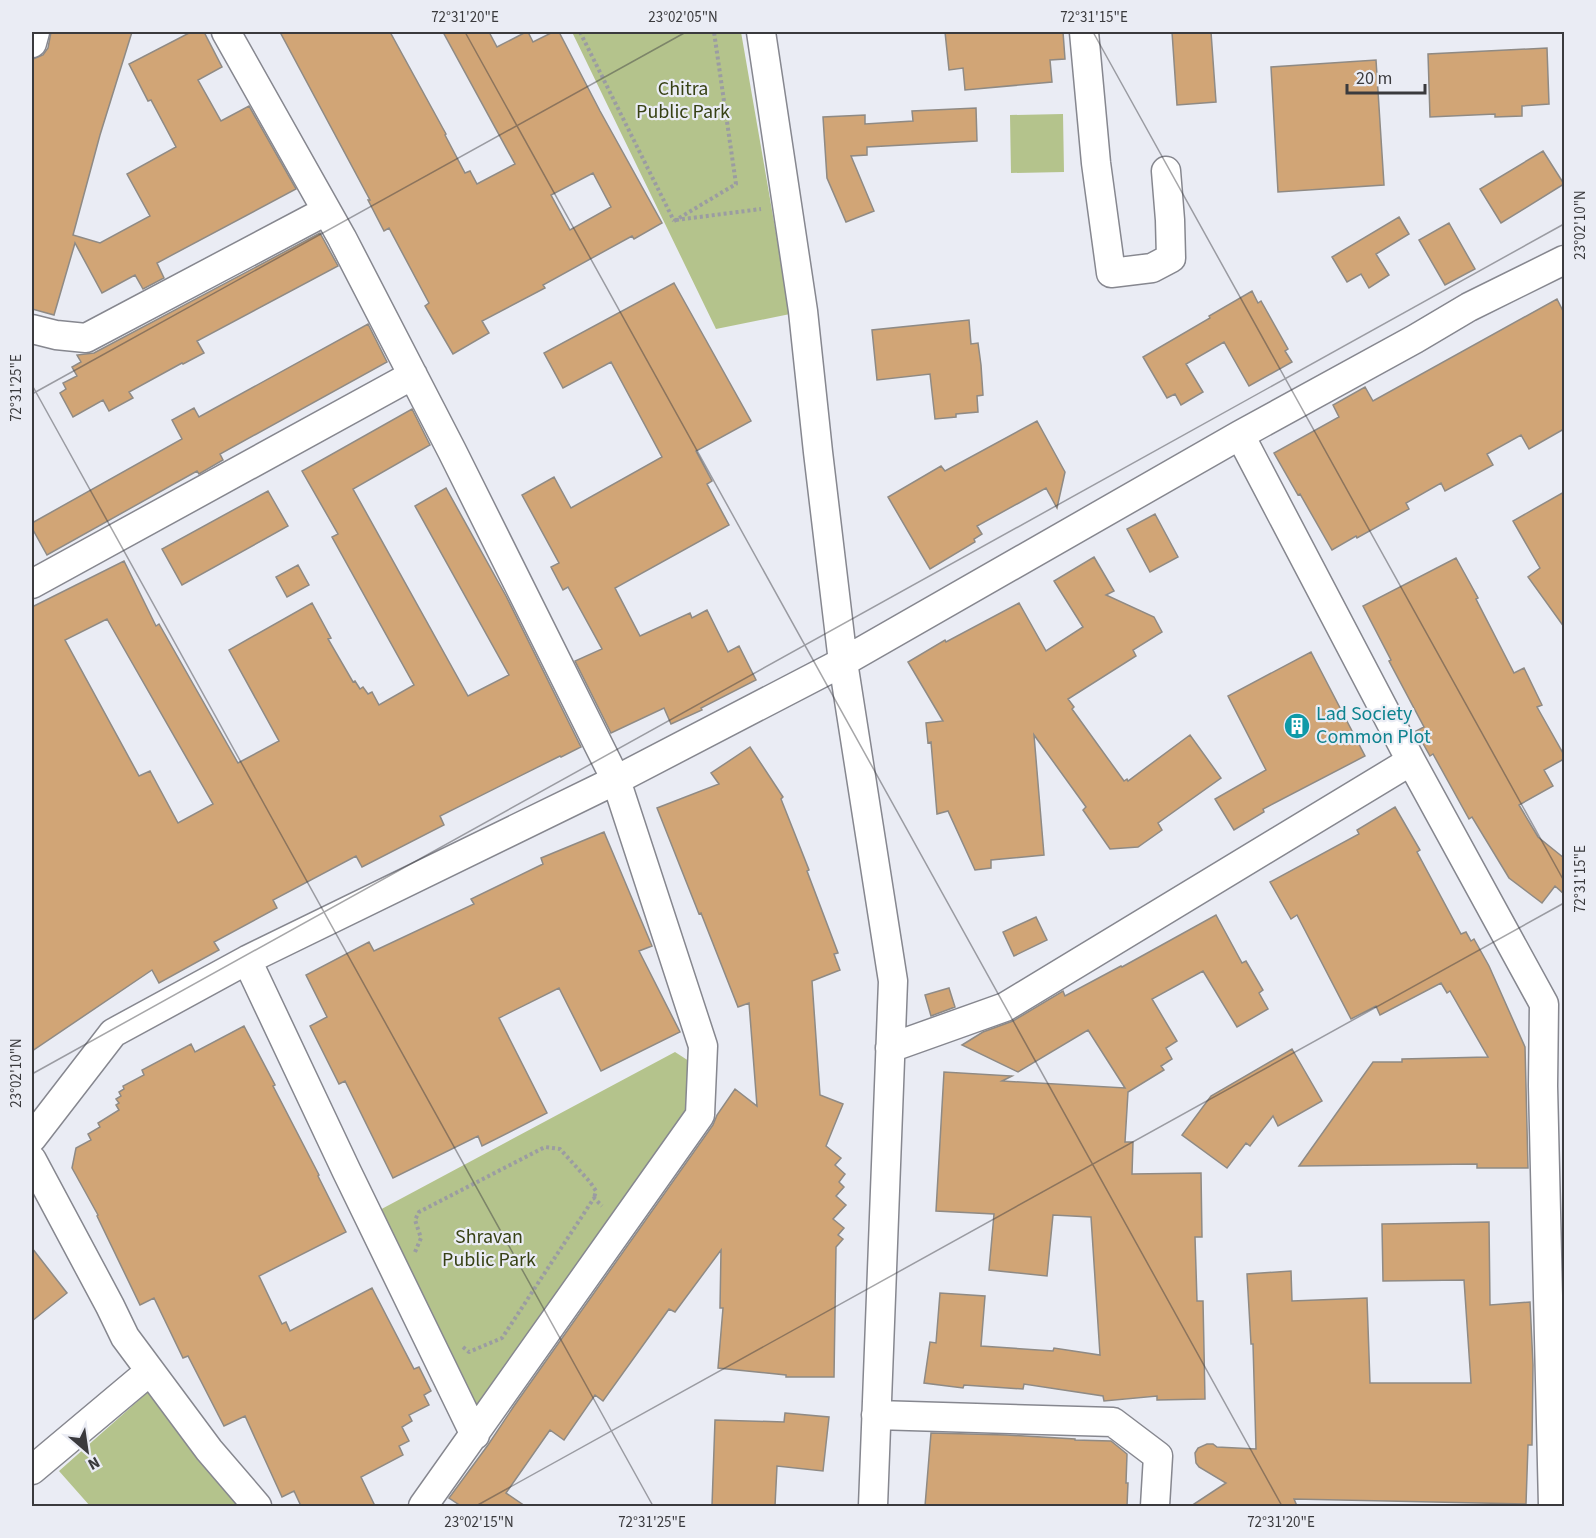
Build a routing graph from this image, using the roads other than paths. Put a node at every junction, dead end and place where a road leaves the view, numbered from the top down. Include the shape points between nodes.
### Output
1 (35, 32) edge
2 (226, 32) edge
3 (761, 32) edge
4 (1084, 32) edge
5 (32, 43) edge
6 (1166, 171) dead end
7 (326, 211) junction
8 (1564, 260) edge
9 (32, 329) edge
10 (413, 375) junction
11 (1240, 435) junction
12 (32, 584) edge
13 (843, 662) junction
14 (1411, 761) junction
15 (616, 780) junction
16 (247, 960) junction
17 (1554, 1004) edge
18 (890, 1048) junction
19 (32, 1138) edge
20 (1554, 1158) edge
21 (32, 1160) edge
22 (150, 1371) junction
23 (876, 1414) junction
24 (475, 1435) junction
25 (32, 1470) edge
26 (257, 1506) edge
27 (423, 1506) edge
28 (873, 1506) edge
29 (1155, 1506) edge
30 (1553, 1506) edge

1 - 5 street
2 - 7 street
3 - 13 street via 803,311
4 - 6 street via 1111,273 1152,268 1171,258
7 - 9 street via 86,338
7 - 10 street
8 - 11 street via 1469,307
10 - 12 street
10 - 15 street
11 - 13 street
11 - 14 street
13 - 15 street
13 - 18 street via 893,981
14 - 17 street
14 - 18 street via 1005,1007
15 - 16 street
15 - 24 street via 703,1046 700,1115
16 - 19 street via 113,1033
16 - 24 street
17 - 20 street via 1543,1086
18 - 23 street
20 - 30 street
21 - 22 street via 125,1337
22 - 25 street
22 - 26 street
23 - 28 street
23 - 29 street via 1113,1422 1158,1456
24 - 27 street

